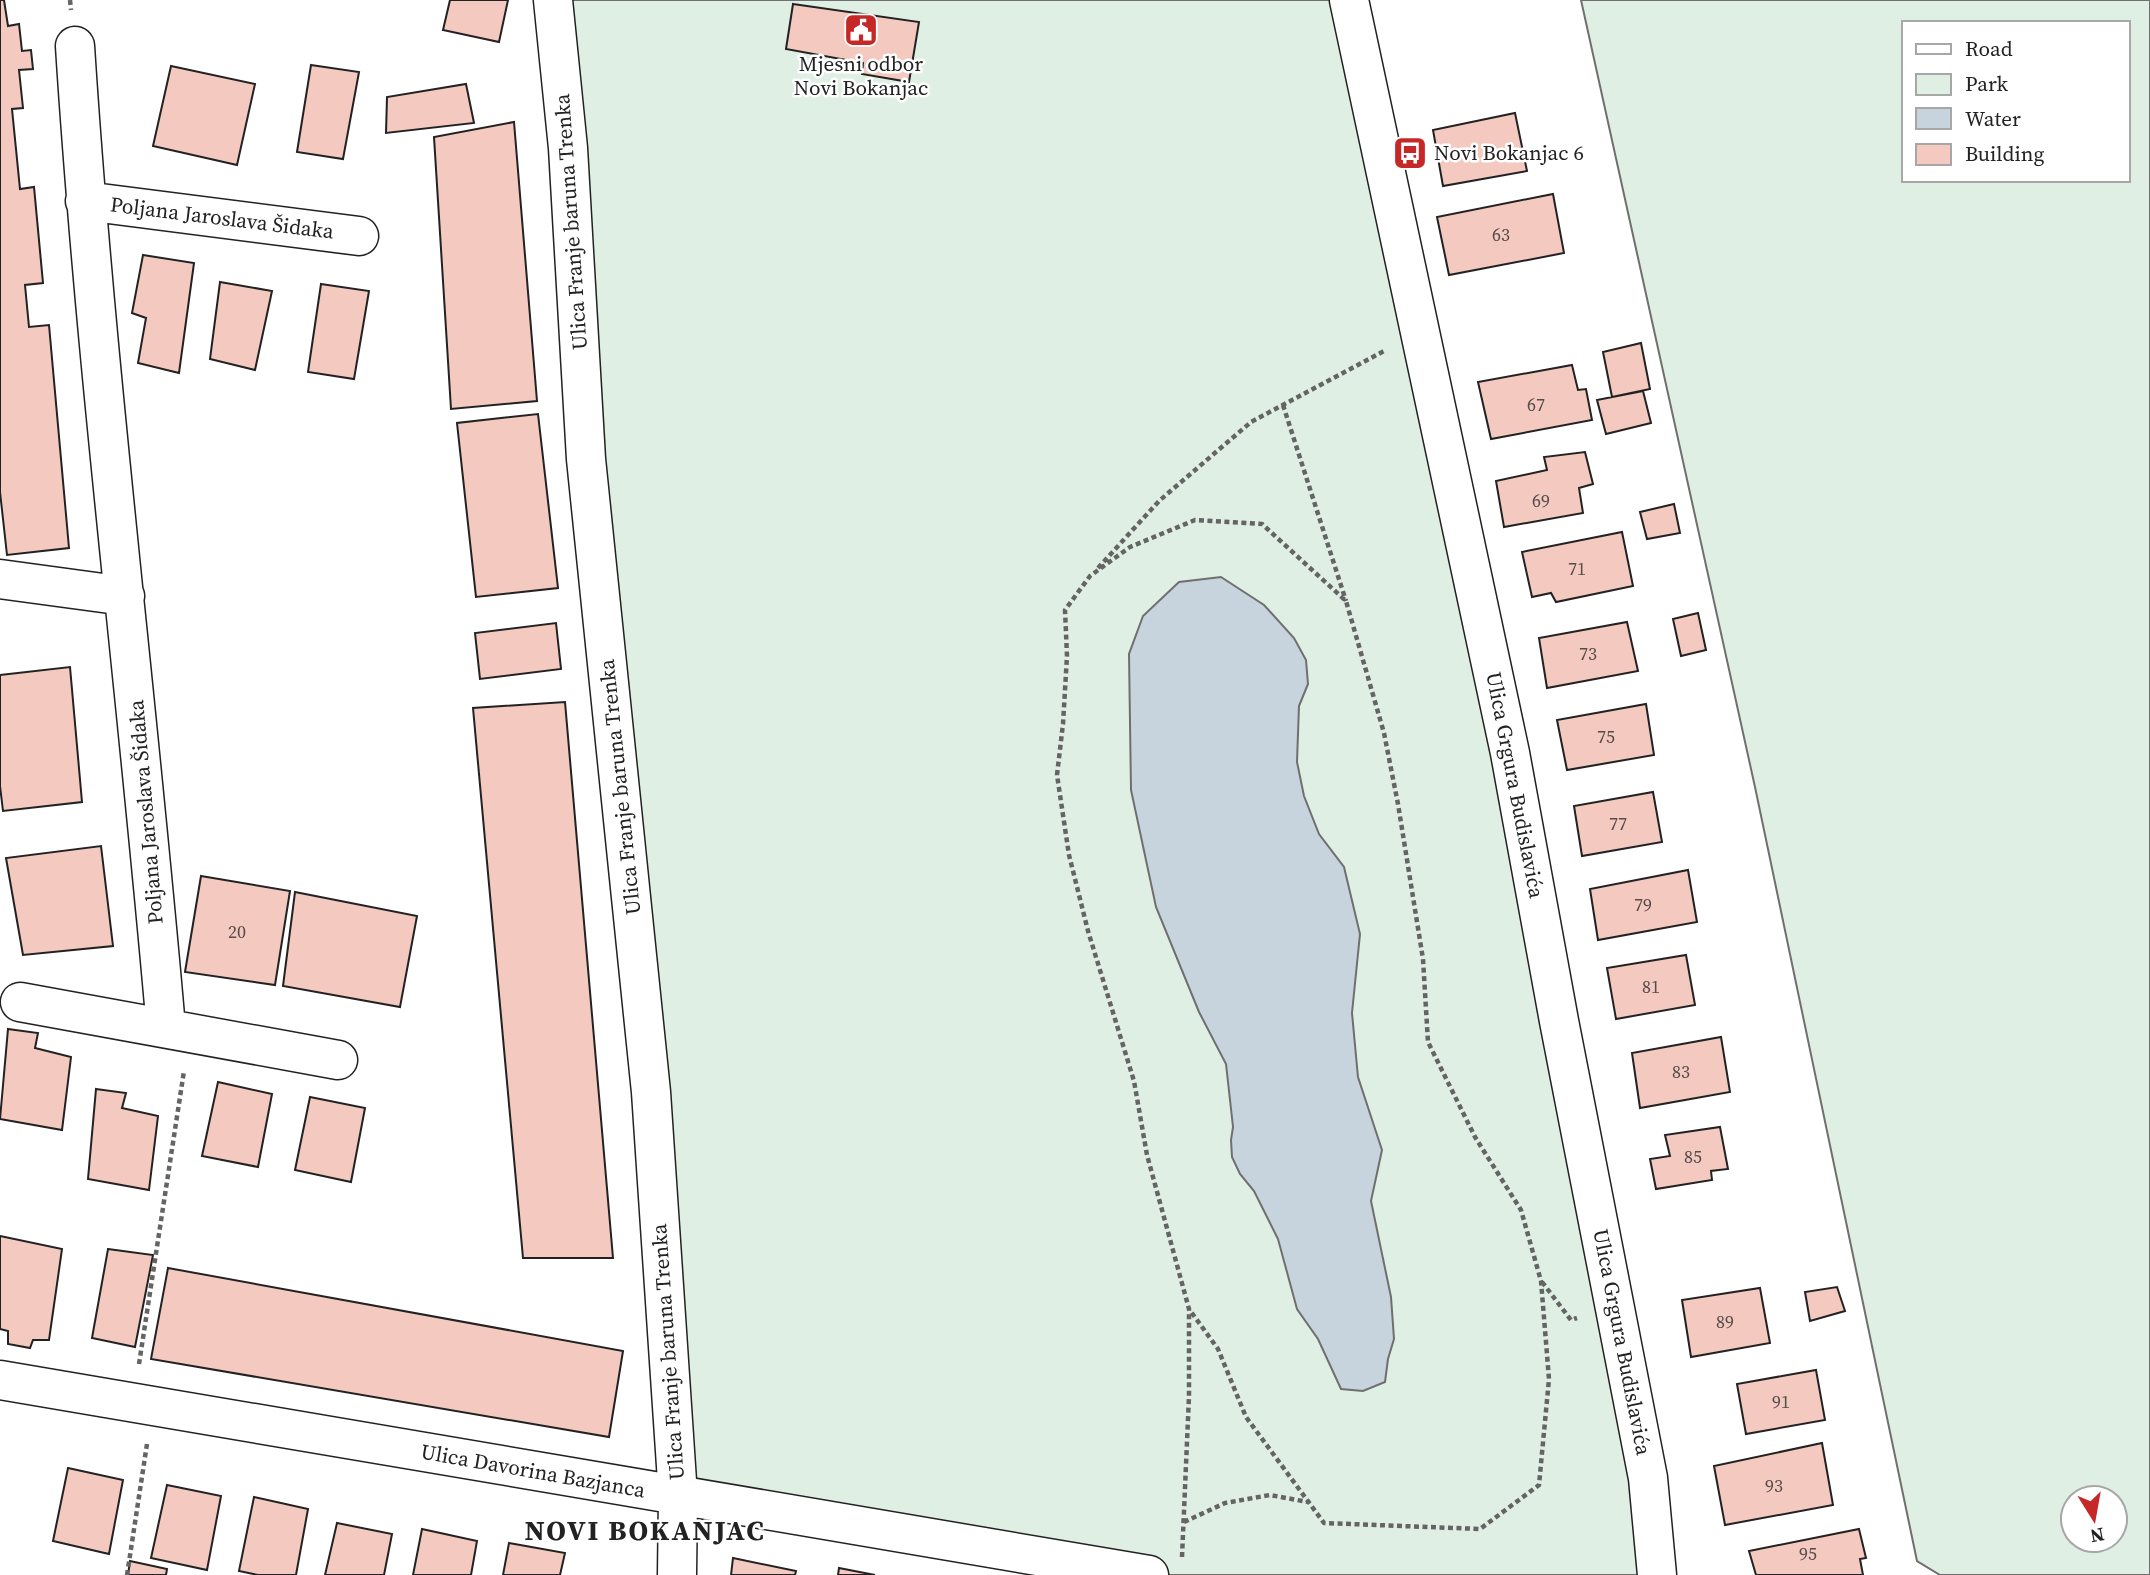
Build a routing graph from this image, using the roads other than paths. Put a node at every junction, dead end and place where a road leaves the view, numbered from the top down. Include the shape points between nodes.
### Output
1 (553, 0) edge
2 (1349, 0) edge
3 (75, 46) dead end
4 (85, 201) junction
5 (359, 236) dead end
6 (0, 579) edge
7 (125, 596) junction
8 (20, 1002) dead end
9 (178, 1030) junction
10 (338, 1059) dead end
11 (0, 1380) edge
12 (678, 1496) junction
13 (1166, 1568) edge
14 (677, 1575) edge
15 (1657, 1575) edge

1 - 12 street, Ulica Franje baruna Trenka via 568,148 586,460 651,1091
2 - 15 street, Ulica Grgura Budislavića via 1510,753 1648,1478
3 - 4 street, Poljana Jaroslava Šidaka
4 - 5 street, Poljana Jaroslava Šidaka
4 - 7 street, Poljana Jaroslava Šidaka
6 - 7 street
7 - 9 street, Poljana Jaroslava Šidaka via 151,851
8 - 9 street
9 - 10 street
11 - 12 street, Ulica Davorina Bazjanca
12 - 13 street, Ulica Davorina Bazjanca
12 - 14 street, Ulica Franje baruna Trenka

